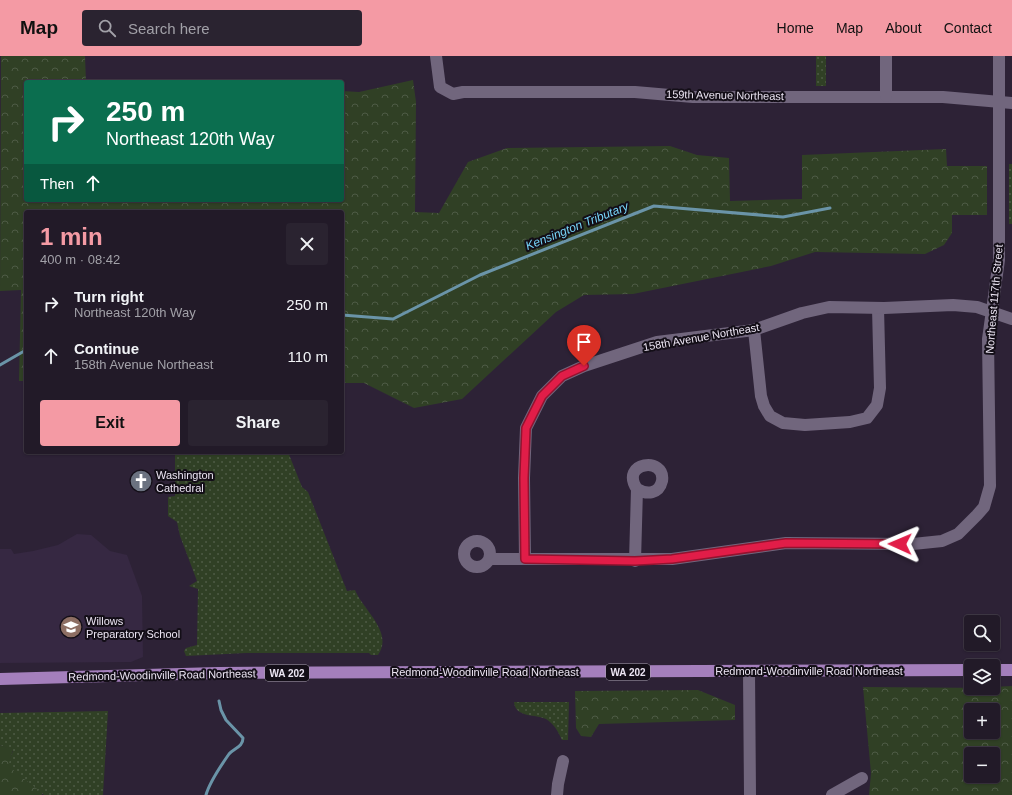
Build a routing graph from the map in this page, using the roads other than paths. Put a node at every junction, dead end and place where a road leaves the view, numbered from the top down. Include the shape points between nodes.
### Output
1 (436, 56) edge
2 (886, 56) edge
3 (999, 56) edge
4 (886, 96) junction
5 (999, 103) junction
6 (1012, 103) edge
7 (878, 308) junction
8 (991, 310) junction
9 (1012, 319) edge
10 (754, 330) junction
11 (637, 489) dead end
12 (490, 559) dead end
13 (525, 559) junction
14 (635, 561) junction
15 (964, 670) edge
16 (1000, 670) edge
17 (1012, 670) edge
18 (749, 672) junction
19 (0, 679) edge
20 (563, 762) dead end
21 (862, 778) dead end
22 (557, 795) edge
23 (750, 795) edge
24 (832, 795) edge

1 - 4 street, 159th Avenue Northeast via 440,87 453,94 635,92 693,97
2 - 4 street
3 - 5 street, Northeast 117th Street
4 - 5 street, 159th Avenue Northeast via 943,97
5 - 6 street, 159th Avenue Northeast
5 - 8 street, Northeast 117th Street via 999,260
7 - 8 street, 158th Avenue Northeast via 953,305
7 - 10 street, 158th Avenue Northeast via 829,307 802,313
7 - 10 street via 880,388 877,404 867,418 850,422 805,425 783,423 770,416 761,396
8 - 9 street, 158th Avenue Northeast
8 - 14 street, Northeast 117th Street via 988,339 990,486 984,507 958,534 942,541 913,544 786,543 754,546 704,556
10 - 13 street, 158th Avenue Northeast via 657,342 584,366 562,376 542,396 526,428
11 - 14 street
12 - 13 street, Northeast 117th Street
13 - 14 street, Northeast 117th Street
15 - 18 main road, Redmond-Woodinville Road Northeast / WA 202
16 - 17 main road
18 - 19 main road, Redmond-Woodinville Road Northeast / WA 202 via 218,673
18 - 23 street
20 - 22 street
21 - 24 street

